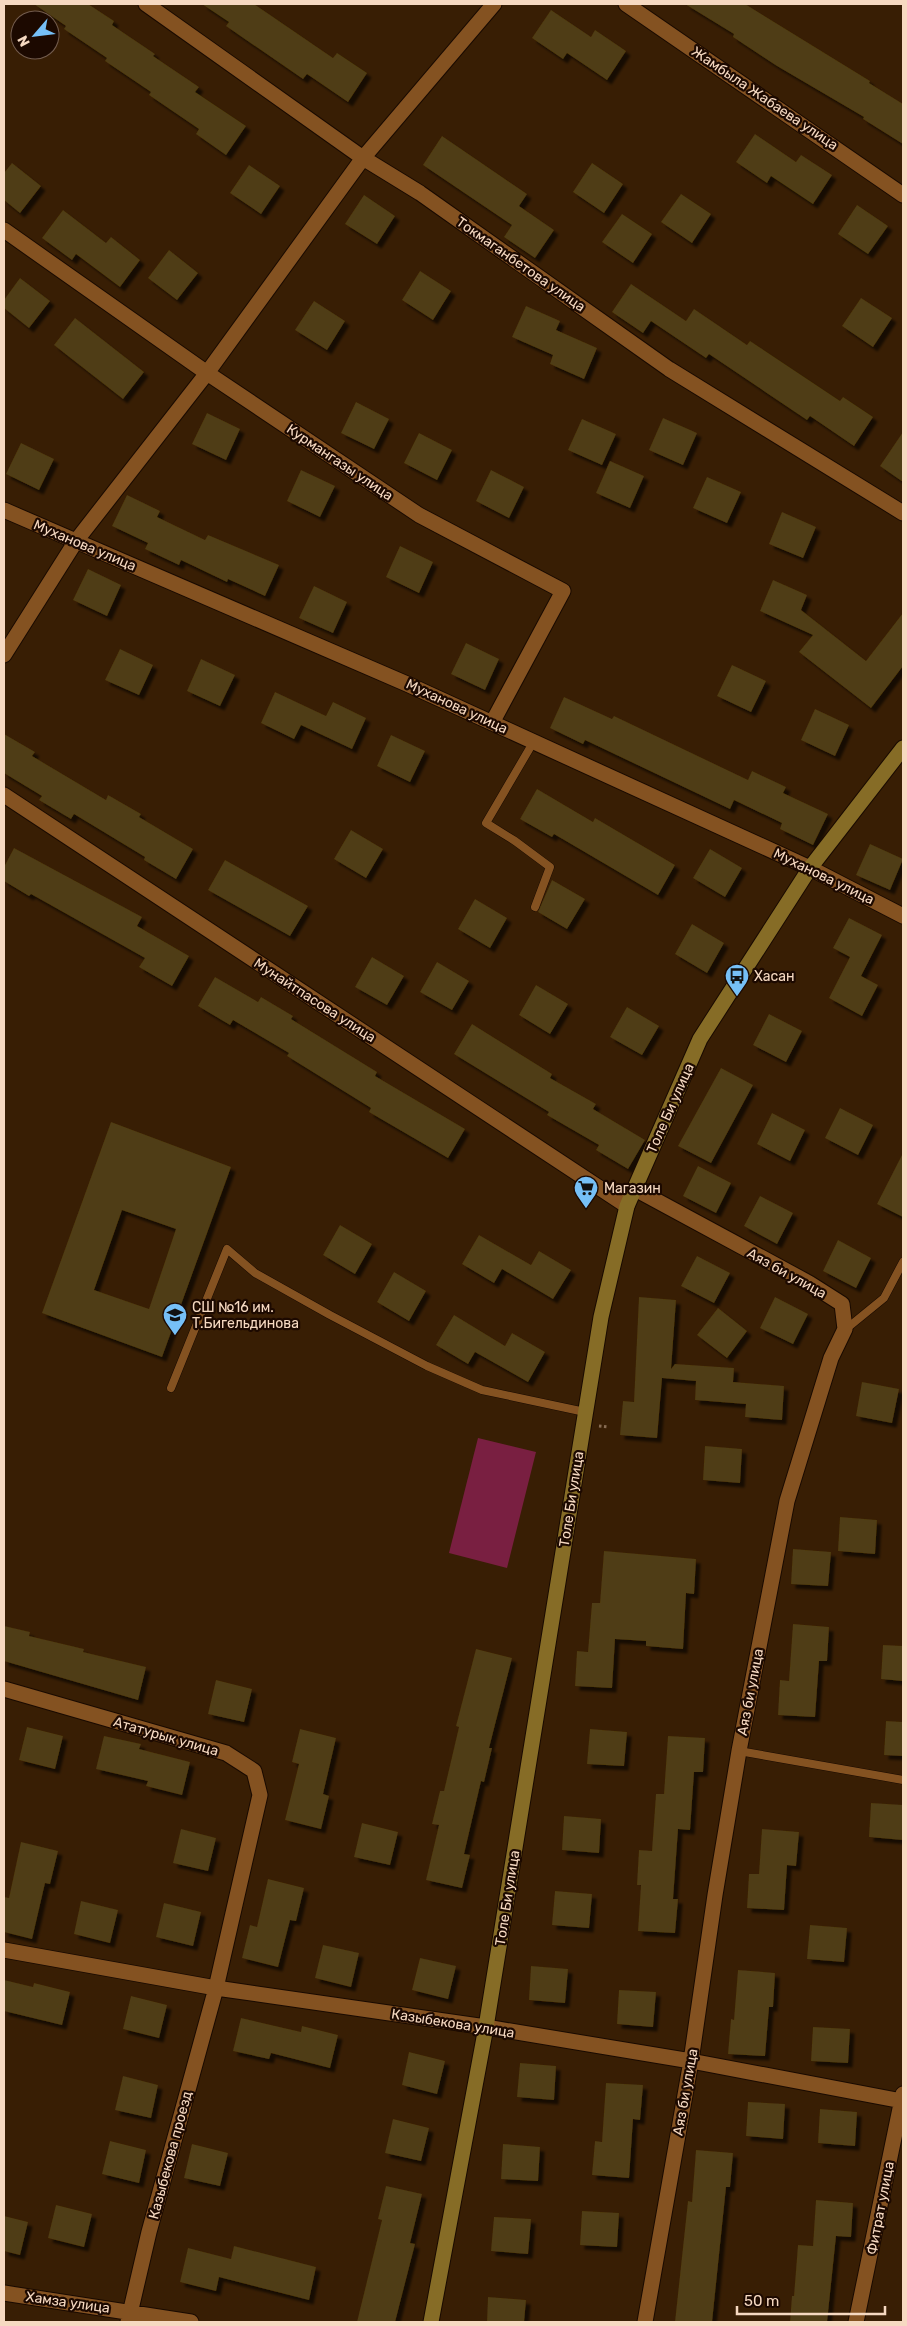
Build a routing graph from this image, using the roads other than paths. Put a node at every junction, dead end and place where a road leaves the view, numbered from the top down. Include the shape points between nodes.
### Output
1 (146, 4) edge
2 (494, 4) edge
3 (626, 4) edge
4 (363, 158) junction
5 (903, 195) edge
6 (4, 230) edge
7 (207, 374) junction
8 (4, 510) edge
9 (903, 513) edge
10 (76, 542) junction
11 (4, 655) edge
12 (492, 722) junction
13 (534, 741) junction
14 (903, 748) edge
15 (4, 795) edge
16 (810, 868) junction
17 (535, 907) dead end
18 (903, 916) edge
19 (635, 1189) junction
20 (627, 1206) junction
21 (903, 1262) edge
22 (845, 1329) junction
23 (171, 1388) dead end
24 (585, 1412) junction
25 (4, 1692) edge
26 (738, 1751) junction
27 (903, 1780) edge
28 (4, 1950) edge
29 (216, 1988) junction
30 (486, 2027) junction
31 (691, 2061) junction
32 (902, 2098) edge
33 (4, 2293) edge
34 (129, 2317) edge
35 (190, 2322) edge
36 (432, 2322) edge
37 (645, 2322) edge
38 (856, 2322) edge

1 - 4 street, Токмаганбетова улица
2 - 4 street
3 - 5 street, Жамбыла Жабаева улица
4 - 7 street
4 - 9 street, Токмаганбетова улица via 420,193 668,369
6 - 7 street, Курмангазы улица
7 - 10 street
7 - 12 street, Курмангазы улица via 419,515 563,591
8 - 10 street, Муханова улица
10 - 11 street
10 - 12 street, Муханова улица
12 - 13 street, Муханова улица
13 - 16 street, Муханова улица
13 - 17 lane via 486,823 550,867
14 - 16 street, Толе Би улица
15 - 20 street, Мунайтпасова улица
16 - 18 street, Муханова улица
16 - 19 street, Толе Би улица via 700,1039
19 - 20 street, Толе Би улица
19 - 22 street, Аяз би улица via 842,1304
20 - 24 street, Толе Би улица via 601,1317
21 - 22 lane via 884,1298
22 - 26 street, Аяз би улица via 831,1358 787,1501
23 - 24 lane via 227,1250 255,1272 427,1366 482,1390
24 - 30 street, Толе Би улица
25 - 29 street, Ататурык улица via 226,1753 254,1772 260,1795
26 - 27 lane
26 - 31 street, Аяз би улица
28 - 29 street, Казыбекова улица
29 - 30 street, Казыбекова улица
29 - 34 street, Казыбекова проезд
30 - 31 street, Казыбекова улица
30 - 36 street, Толе Би улица
31 - 32 street, Казыбекова улица
31 - 37 street, Аяз би улица
32 - 38 street, Фитрат улица
33 - 34 street, Хамза улица
34 - 35 street, Хамза улица

